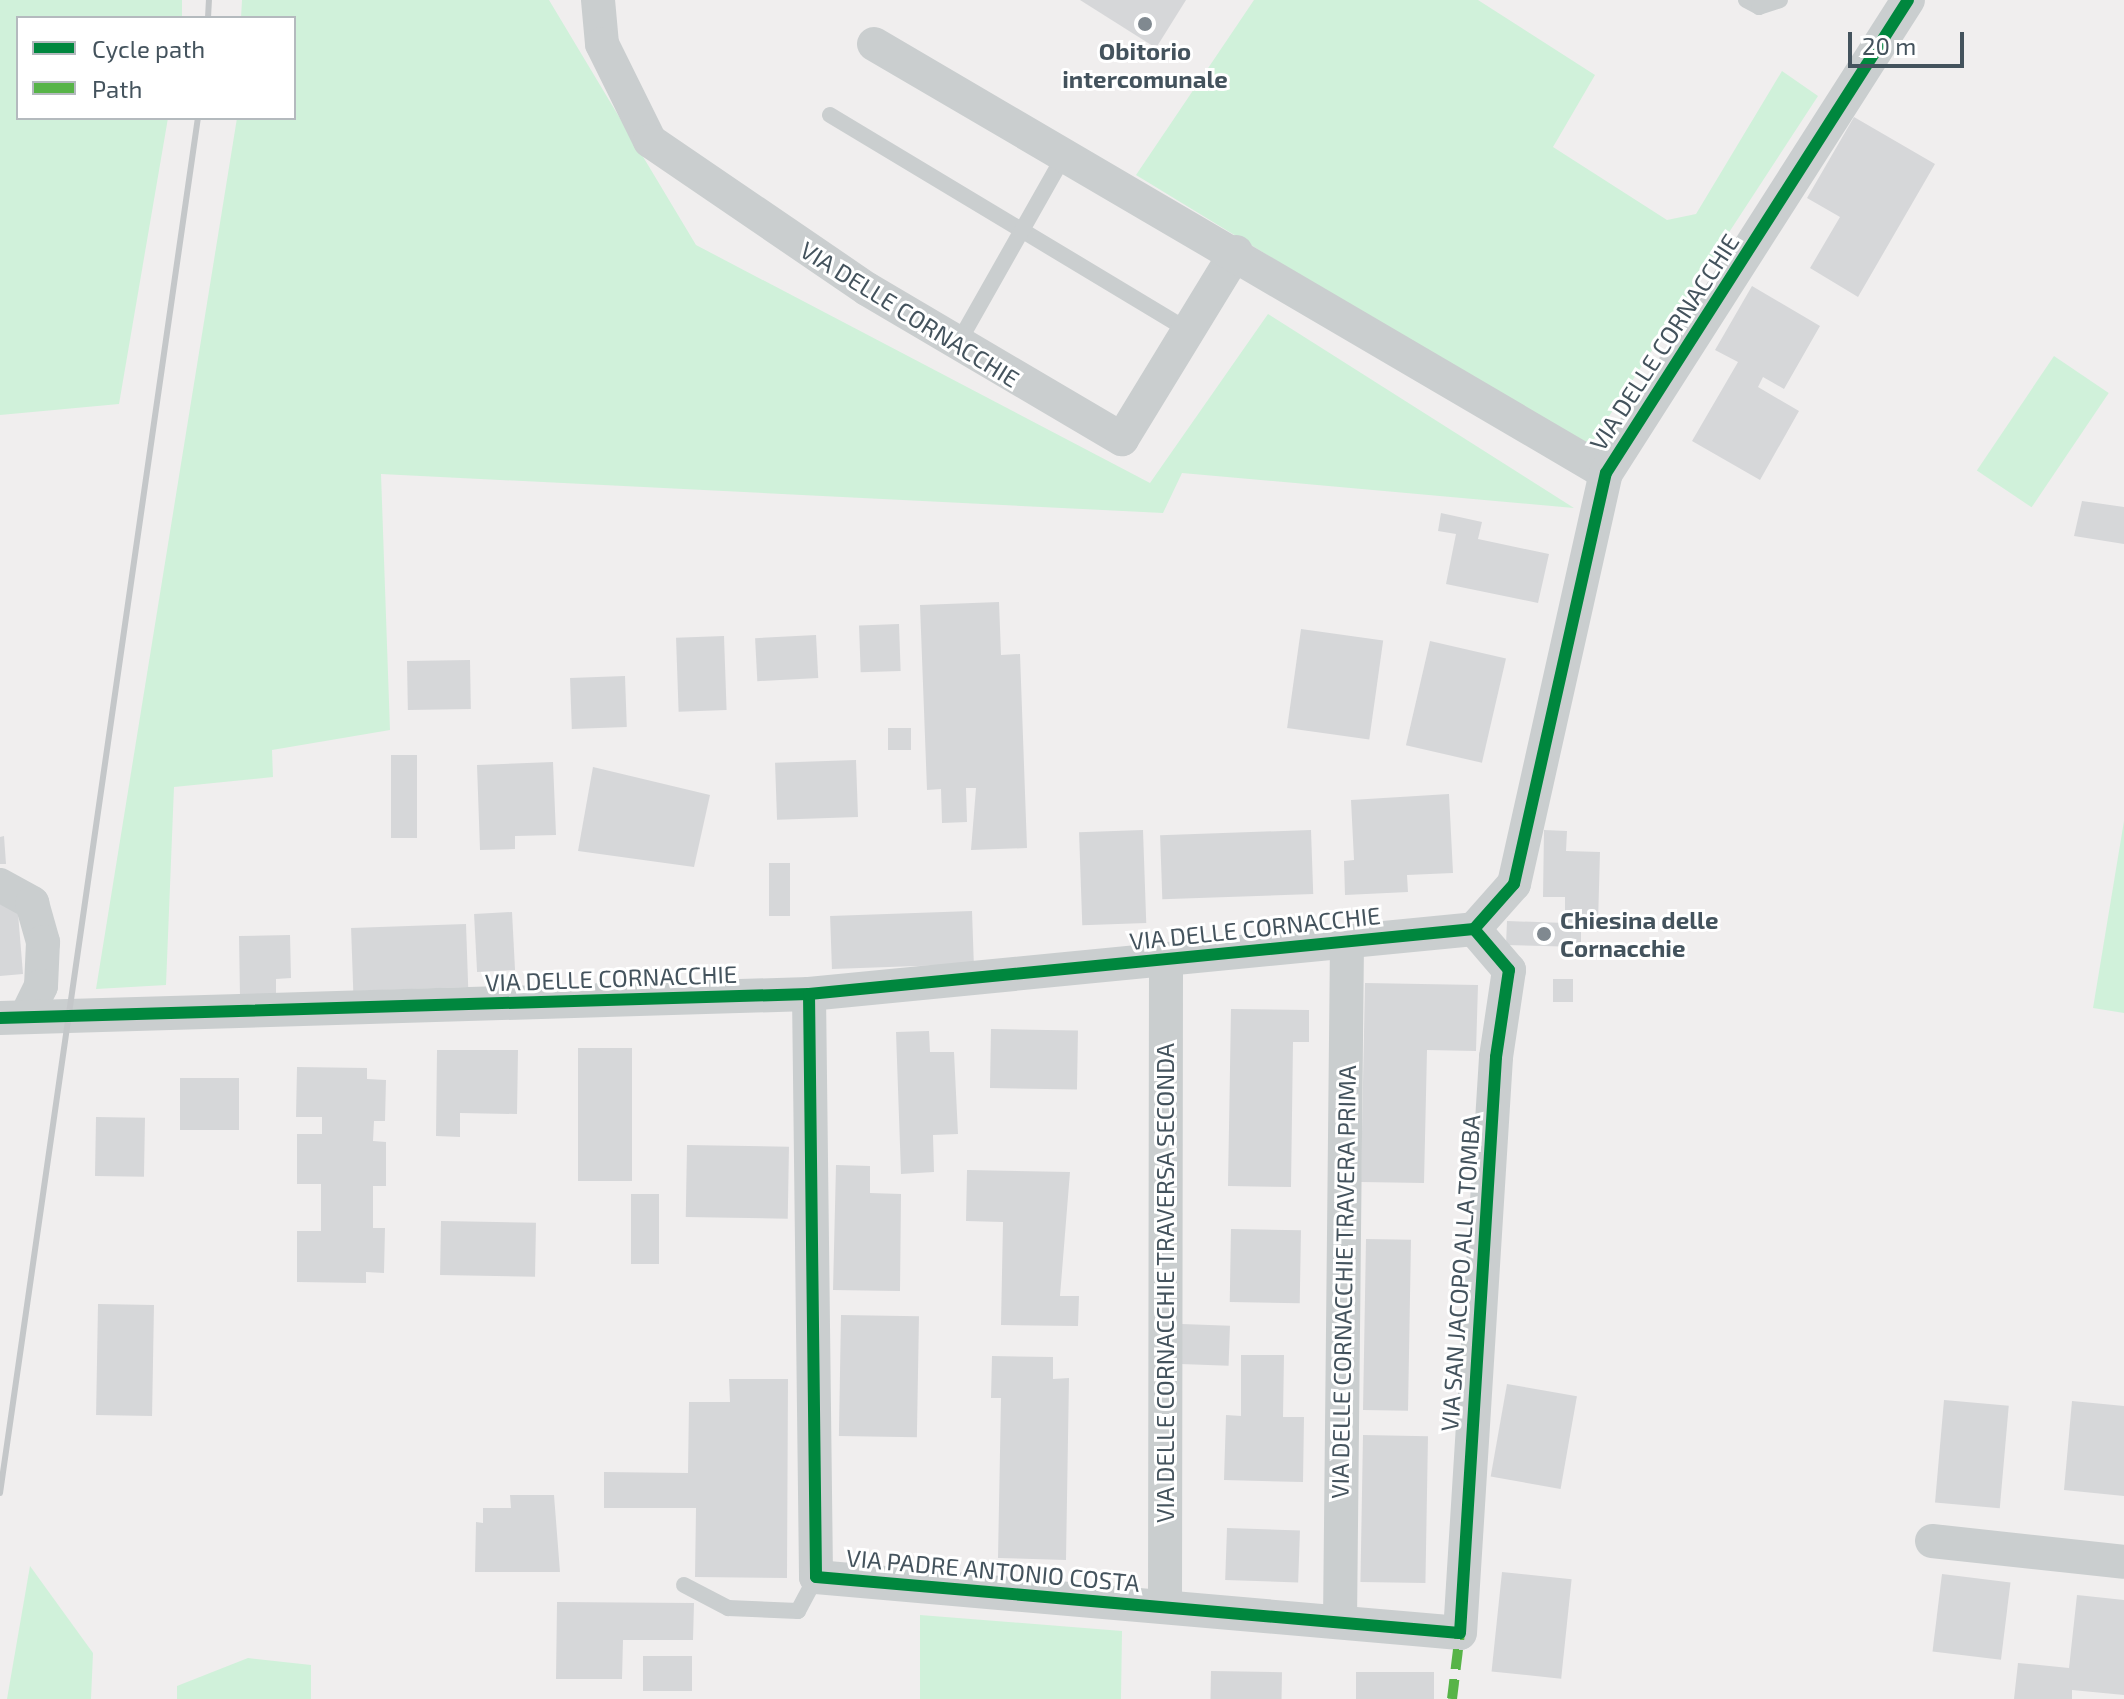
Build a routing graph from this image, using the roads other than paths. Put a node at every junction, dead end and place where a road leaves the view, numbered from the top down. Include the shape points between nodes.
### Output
1 (598, 0) edge
2 (1746, 0) edge
3 (1780, 0) edge
4 (1908, 0) edge
5 (874, 44) dead end
6 (830, 115) dead end
7 (1065, 154) junction
8 (1019, 225) junction
9 (1236, 252) junction
10 (1188, 330) junction
11 (957, 345) junction
12 (1606, 473) junction
13 (0, 885) edge
14 (1474, 929) junction
15 (1347, 941) junction
16 (1166, 959) junction
17 (809, 994) junction
18 (13, 1018) edge
19 (1932, 1541) dead end
20 (2124, 1562) edge
21 (816, 1577) junction
22 (684, 1585) dead end
23 (1165, 1607) junction
24 (1340, 1622) junction
25 (1460, 1633) joint

1 - 11 street, VIA DELLE CORNACCHIE via 602,44 650,141
2 - 3 lane via 1759,7
4 - 12 street, VIA DELLE CORNACCHIE
5 - 7 street, VIA DELLE CORNACCHIE
6 - 8 lane
7 - 8 lane
7 - 9 street, VIA DELLE CORNACCHIE
8 - 10 lane
8 - 11 lane
9 - 10 street, VIA DELLE CORNACCHIE
9 - 12 street, VIA DELLE CORNACCHIE
10 - 11 street, VIA DELLE CORNACCHIE via 1122,439
12 - 14 street, VIA DELLE CORNACCHIE via 1514,884
13 - 18 street via 32,903 43,942 41,986
14 - 15 street, VIA DELLE CORNACCHIE
14 - 25 street, VIA SAN JACOPO ALLA TOMBA via 1509,970 1496,1057
15 - 16 street, VIA DELLE CORNACCHIE
15 - 24 street, VIA DELLE CORNACCHIE TRAVERA PRIMA
16 - 17 street, VIA DELLE CORNACCHIE
16 - 23 street, VIA DELLE CORNACCHIE TRAVERSA SECONDA
17 - 18 street, VIA DELLE CORNACCHIE
17 - 21 street, VIA PADRE ANTONIO COSTA
19 - 20 street
21 - 22 lane via 798,1611 728,1608
21 - 23 street, VIA PADRE ANTONIO COSTA
23 - 24 street, VIA PADRE ANTONIO COSTA
24 - 25 street, VIA PADRE ANTONIO COSTA

